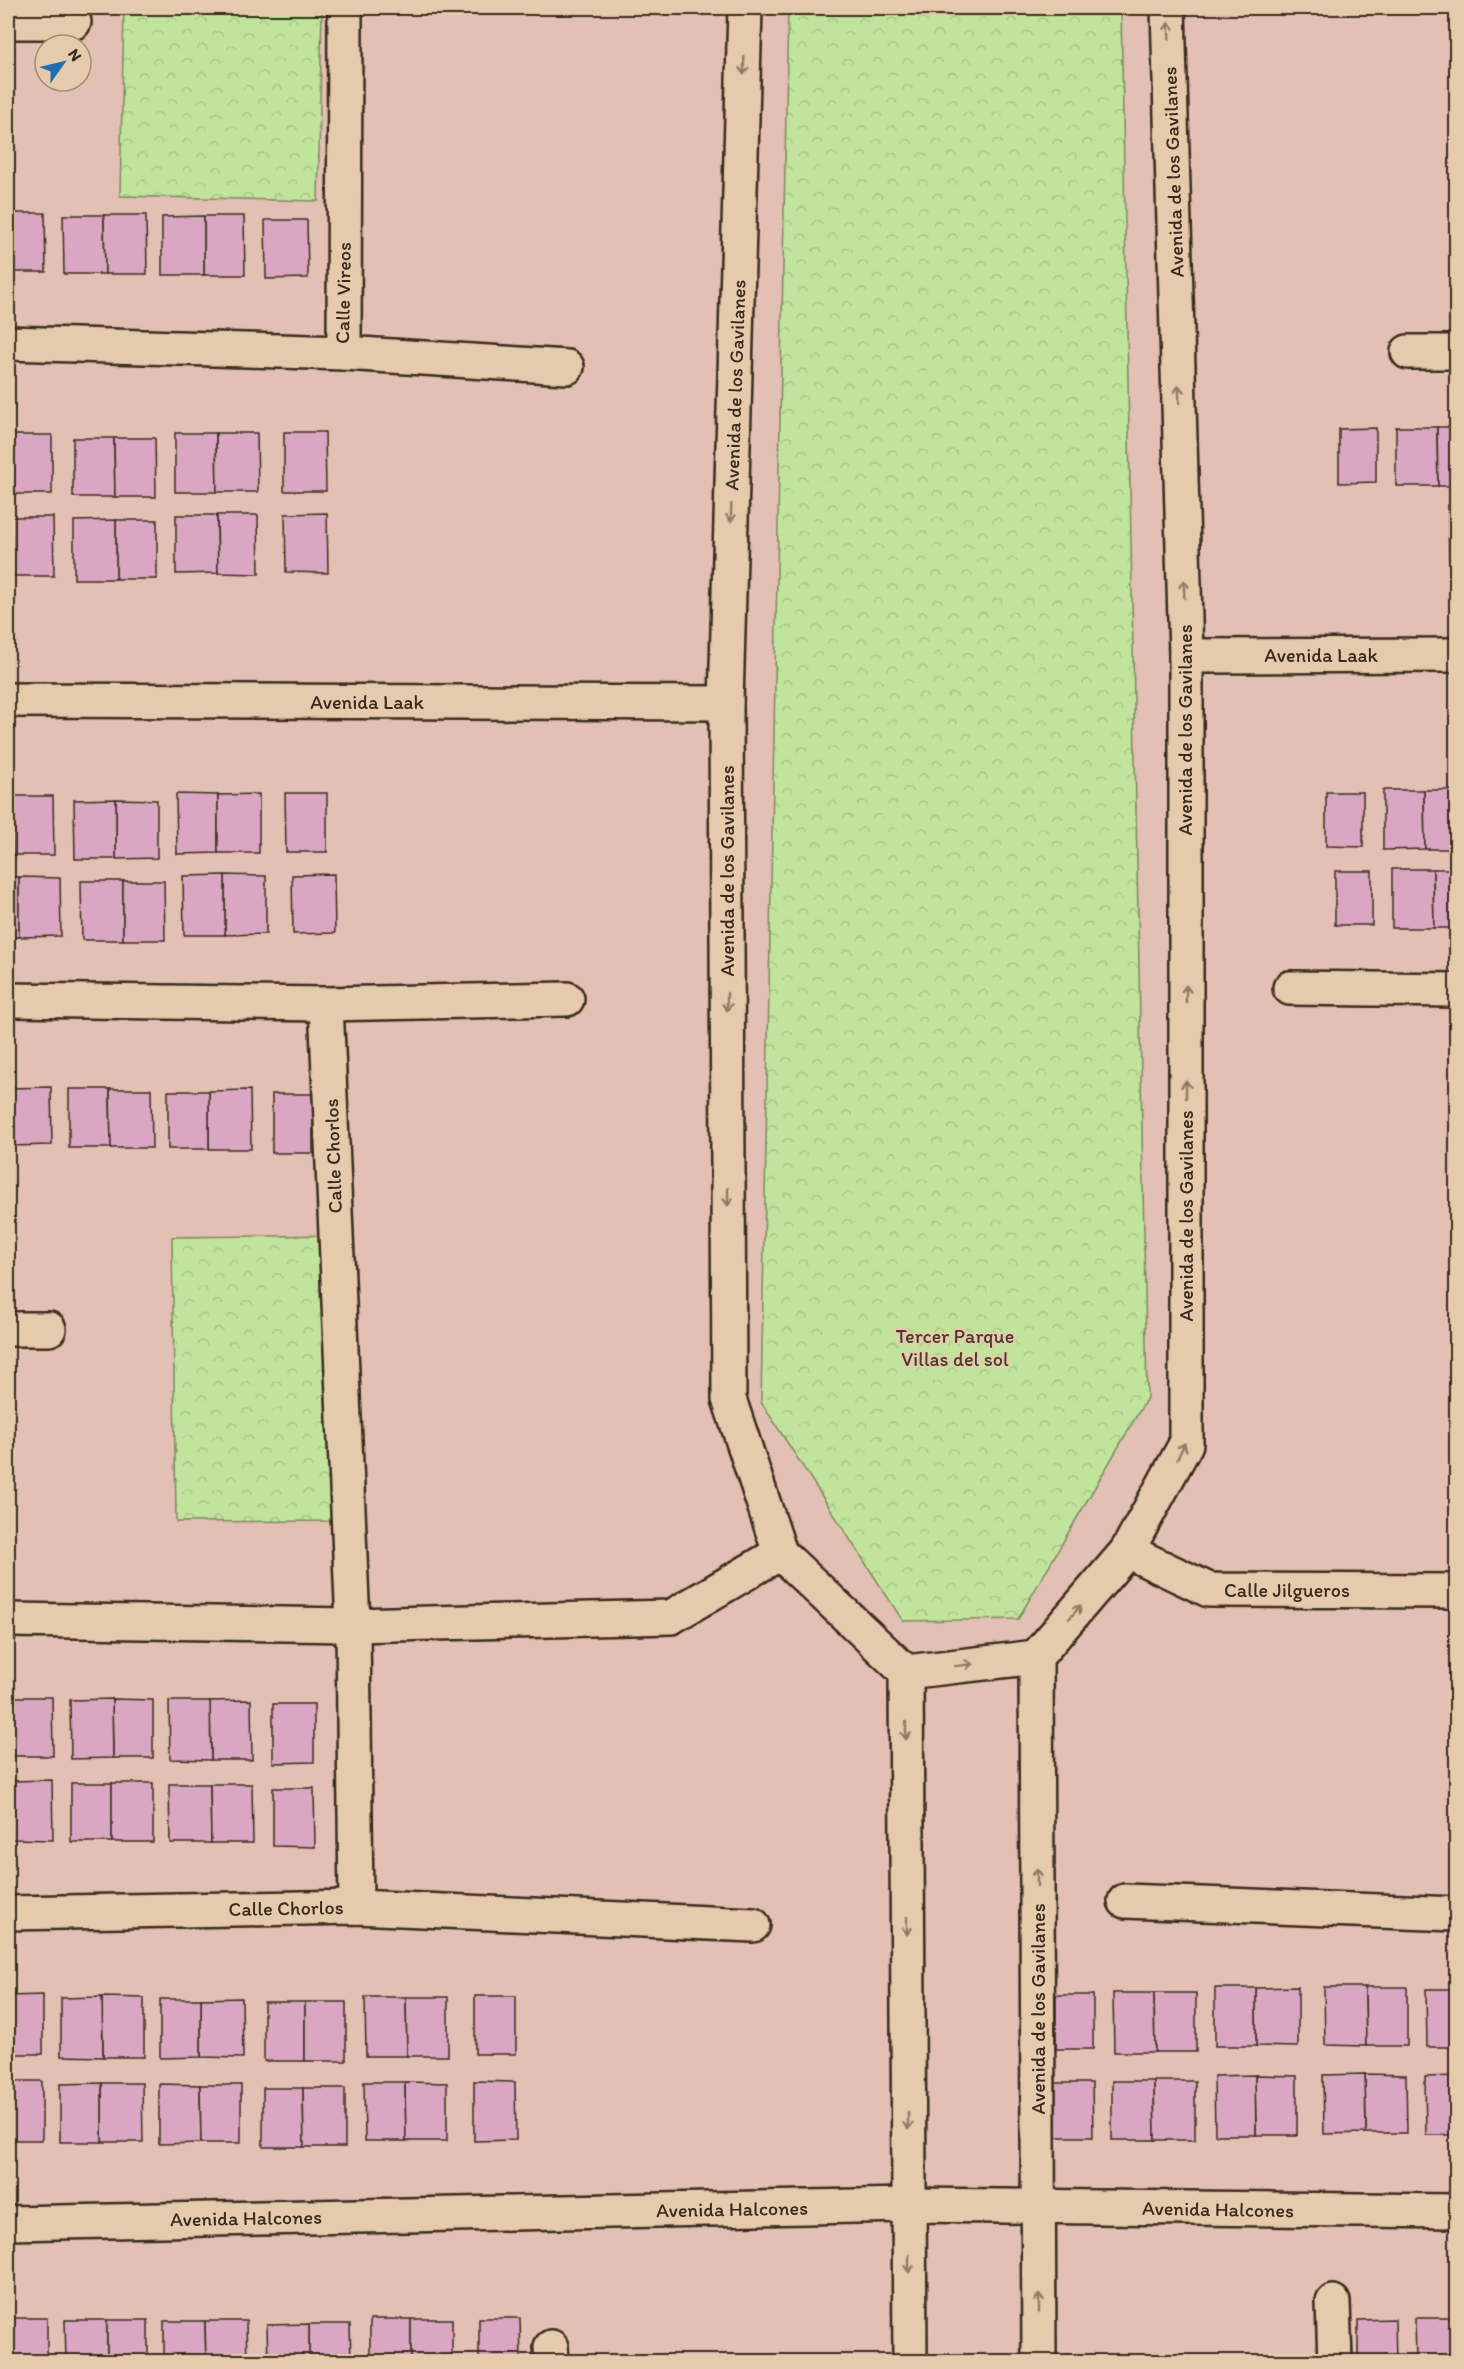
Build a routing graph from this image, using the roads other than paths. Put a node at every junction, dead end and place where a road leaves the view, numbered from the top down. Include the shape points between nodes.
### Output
1 (345, 8) edge
2 (745, 8) edge
3 (1168, 8) edge
4 (8, 22) edge
5 (74, 22) dead end
6 (8, 343) edge
7 (1408, 352) dead end
8 (1456, 352) edge
9 (344, 353) junction
10 (567, 367) dead end
11 (1456, 655) edge
12 (1186, 656) junction
13 (8, 700) edge
14 (726, 703) junction
15 (1290, 988) dead end
16 (1456, 990) edge
17 (567, 999) dead end
18 (8, 1000) edge
19 (326, 1004) junction
20 (8, 1329) edge
21 (49, 1329) dead end
22 (1127, 1551) junction
23 (780, 1553) junction
24 (1456, 1591) edge
25 (8, 1620) edge
26 (353, 1626) junction
27 (1036, 1657) junction
28 (906, 1672) junction
29 (1125, 1901) dead end
30 (356, 1907) junction
31 (8, 1913) edge
32 (1456, 1914) edge
33 (753, 1925) dead end
34 (909, 2205) junction
35 (1039, 2207) junction
36 (1456, 2211) edge
37 (8, 2223) edge
38 (1333, 2302) dead end
39 (910, 2361) edge
40 (1039, 2361) edge
41 (1335, 2361) edge

1 - 9 street, Calle Vireos
2 -> 14 street, Avenida de los Gavilanes
12 -> 3 street, Avenida de los Gavilanes
4 - 5 street
6 - 9 street, Calle Vireos
7 - 8 street
9 - 10 street
11 - 12 street, Avenida Laak
22 -> 12 street, Avenida de los Gavilanes via 1186,1444
13 - 14 street, Avenida Laak
14 -> 23 street, Avenida de los Gavilanes via 729,1399
15 - 16 street
17 - 19 street
18 - 19 street
19 - 26 street, Calle Chorlos
20 - 21 street
22 - 24 street, Calle Jilgueros via 1209,1590
27 -> 22 street, Avenida de los Gavilanes
23 - 26 street via 671,1617
23 - 28 street, Avenida de los Gavilanes
25 - 26 street
26 - 30 street, Calle Chorlos
28 -> 27 street
35 -> 27 street, Avenida de los Gavilanes
28 -> 34 street
29 - 32 street
30 - 31 street, Calle Chorlos
30 - 33 street
34 - 35 street, Avenida Halcones
34 - 37 street, Avenida Halcones
34 -> 39 street
35 - 36 street, Avenida Halcones
40 -> 35 street, Avenida de los Gavilanes
38 - 41 street

